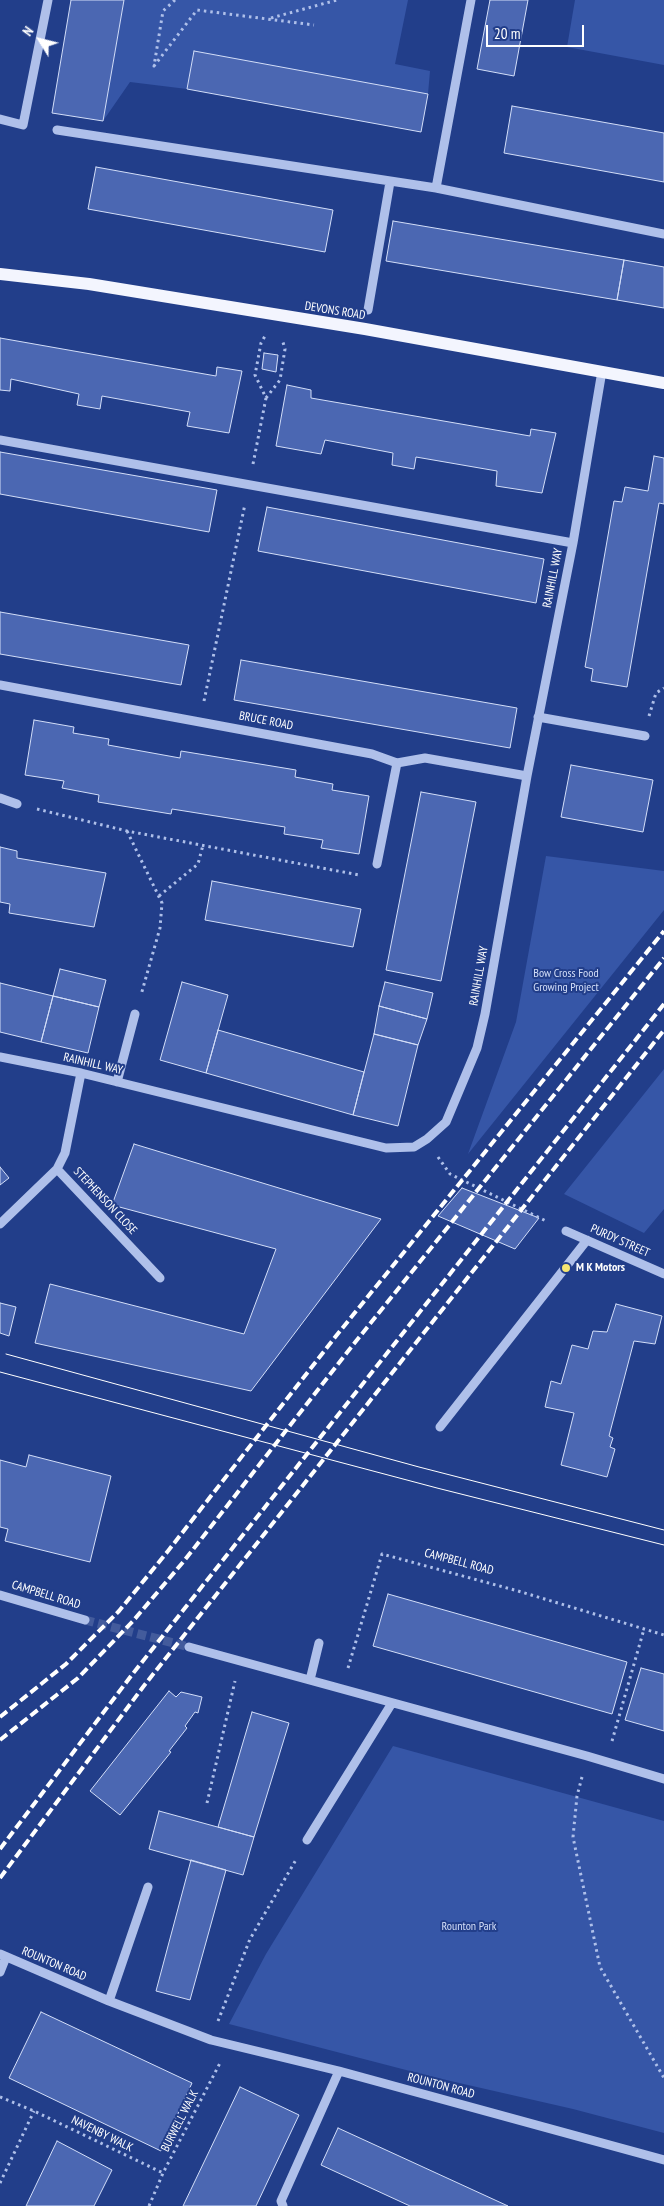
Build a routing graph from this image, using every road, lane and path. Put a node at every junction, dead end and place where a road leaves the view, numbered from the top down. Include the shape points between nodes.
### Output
1 (48, 0) edge
2 (175, 0) edge
3 (337, 0) edge
4 (471, 0) edge
5 (268, 19) junction
6 (314, 26) dead end
7 (0, 119) edge
8 (58, 130) dead end
9 (390, 182) junction
10 (436, 188) junction
11 (664, 234) edge
12 (0, 274) edge
13 (368, 310) dead end
14 (278, 316) junction
15 (602, 371) junction
16 (664, 383) edge
17 (266, 398) junction
18 (0, 440) edge
19 (248, 485) junction
20 (573, 543) junction
21 (0, 685) edge
22 (664, 688) edge
23 (538, 717) junction
24 (200, 721) junction
25 (645, 736) joint
26 (397, 763) junction
27 (527, 776) junction
28 (0, 798) edge
29 (17, 804) joint
30 (127, 831) junction
31 (202, 845) junction
32 (377, 864) joint
33 (159, 896) junction
34 (135, 1014) joint
35 (0, 1056) edge
36 (81, 1073) junction
37 (117, 1082) junction
38 (436, 1154) dead end
39 (58, 1169) junction
40 (0, 1224) edge
41 (566, 1231) joint
42 (587, 1240) junction
43 (664, 1274) edge
44 (160, 1278) dead end
45 (440, 1427) dead end
46 (0, 1595) edge
47 (85, 1620) tunnel mouth
48 (644, 1629) junction
49 (664, 1635) edge
50 (319, 1643) dead end
51 (189, 1647) tunnel mouth
52 (240, 1660) junction
53 (310, 1680) junction
54 (341, 1688) junction
55 (392, 1703) junction
56 (587, 1756) junction
57 (606, 1761) junction
58 (664, 1779) edge
59 (207, 1802) dead end
60 (307, 1840) joint
61 (148, 1887) dead end
62 (3, 1955) edge
63 (0, 1972) edge
64 (109, 2000) junction
65 (211, 2040) junction
66 (229, 2045) junction
67 (339, 2071) junction
68 (664, 2078) edge
69 (0, 2098) edge
70 (34, 2111) junction
71 (664, 2160) edge
72 (163, 2173) junction
73 (0, 2183) edge
74 (149, 2206) edge
75 (283, 2206) edge

1 - 7 street via 23,125
2 - 5 path via 163,11 154,66 197,10
3 - 5 path
4 - 10 street
5 - 6 path
8 - 9 street
9 - 10 street
9 - 13 street
10 - 11 street
12 - 14 main road, DEVONS ROAD via 89,284
14 - 15 main road, DEVONS ROAD
14 - 17 path via 285,349 280,380
14 - 17 path via 260,343 255,375
15 - 16 main road, DEVONS ROAD
15 - 20 street, RAINHILL WAY
17 - 19 path
18 - 19 street
19 - 20 street
19 - 24 path
20 - 23 street, RAINHILL WAY
21 - 24 street, BRUCE ROAD
22 - 25 path via 656,693
23 - 25 street
23 - 27 street, RAINHILL WAY
24 - 26 street, BRUCE ROAD via 372,754
26 - 27 street via 424,758
26 - 32 street
27 - 37 street, RAINHILL WAY via 477,1048 446,1122 427,1139 414,1147 386,1148
28 - 29 street
29 - 30 path
30 - 31 path
30 - 33 path
31 - 32 path via 374,878
31 - 33 path via 198,864
33 - 34 path via 162,903 160,928
34 - 37 street
35 - 36 street, RAINHILL WAY
36 - 37 street, RAINHILL WAY
36 - 39 street, STEPHENSON CLOSE via 65,1153
38 - 41 path via 450,1174
39 - 40 street
39 - 44 street, STEPHENSON CLOSE
41 - 42 street, PURDY STREET
42 - 43 street, PURDY STREET
42 - 45 street
46 - 47 street, CAMPBELL ROAD
48 - 49 path, CAMPBELL ROAD
48 - 54 path, CAMPBELL ROAD via 382,1554
48 - 57 path
50 - 53 street
51 - 52 street
52 - 53 street
52 - 59 path
53 - 54 street
54 - 55 street
55 - 56 street
55 - 60 street
56 - 57 street
56 - 68 path via 577,1796 573,1837 600,1967
57 - 58 street
60 - 65 path via 250,1939
61 - 64 street
62 - 63 street
62 - 64 street, ROUNTON ROAD
64 - 65 street, ROUNTON ROAD
65 - 66 street, ROUNTON ROAD
66 - 67 street, ROUNTON ROAD
66 - 72 path, BURWELL WALK
67 - 71 street, ROUNTON ROAD
67 - 75 street via 282,2201
69 - 70 path, NAVENBY WALK
70 - 72 path, NAVENBY WALK
70 - 73 path
72 - 74 path, BURWELL WALK

